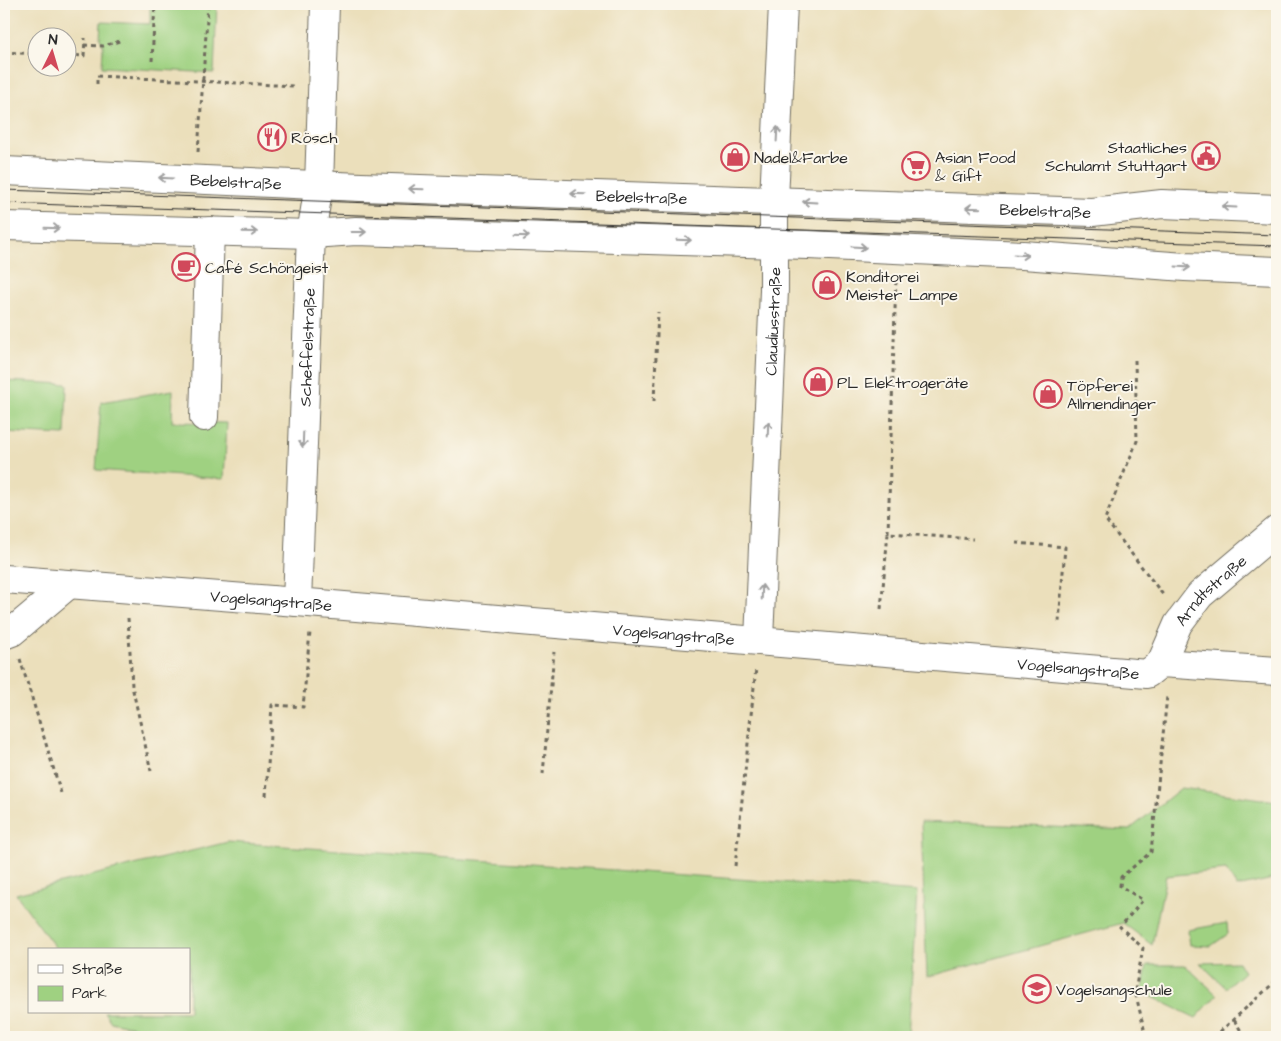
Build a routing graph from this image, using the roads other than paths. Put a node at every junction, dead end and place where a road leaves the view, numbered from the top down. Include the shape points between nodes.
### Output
1 (325, 4) edge
2 (783, 4) edge
3 (4, 171) edge
4 (319, 185) junction
5 (774, 200) junction
6 (1277, 209) edge
7 (4, 226) edge
8 (210, 231) junction
9 (311, 234) junction
10 (775, 243) junction
11 (1277, 271) edge
12 (204, 416) dead end
13 (1277, 530) edge
14 (4, 579) edge
15 (68, 585) junction
16 (305, 603) junction
17 (8, 633) edge
18 (759, 640) junction
19 (1161, 663) junction
20 (1277, 671) edge

1 - 4 street, Scheffelstraße
5 -> 2 street, Claudiusstraße
4 -> 3 street, Bebelstraße
5 -> 4 street, Bebelstraße
4 - 9 street, Scheffelstraße
6 -> 5 street, Bebelstraße via 1162,204 1092,212
5 - 10 street, Claudiusstraße
7 -> 8 street
8 -> 9 street
8 - 12 street
9 -> 10 street via 356,231
9 -> 16 street, Scheffelstraße
10 -> 11 street
18 -> 10 street, Claudiusstraße
13 - 19 street, Arndtstraße via 1200,595 1178,624
14 - 15 street, Vogelsangstraße
15 - 16 street, Vogelsangstraße
15 - 17 street
16 - 18 street, Vogelsangstraße
18 - 19 street, Vogelsangstraße via 1147,674
19 - 20 street, Vogelsangstraße

